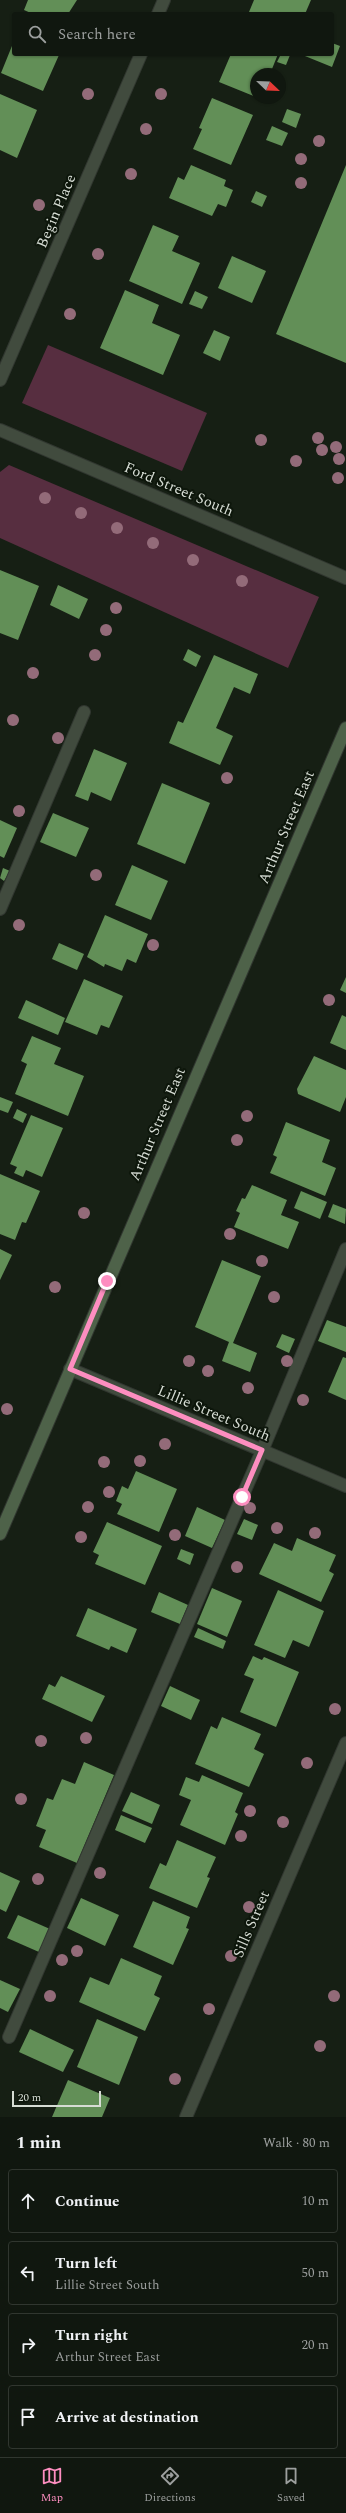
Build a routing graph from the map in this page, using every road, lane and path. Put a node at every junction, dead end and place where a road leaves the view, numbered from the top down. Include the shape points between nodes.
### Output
1 (164, 0) edge
2 (159, 12) edge
3 (140, 56) edge
4 (0, 380) edge
5 (0, 430) edge
6 (346, 578) edge
7 (84, 712) dead end
8 (346, 728) edge
9 (0, 909) edge
10 (346, 1249) edge
11 (70, 1369) junction
12 (262, 1450) junction
13 (346, 1486) edge
14 (0, 1534) edge
15 (346, 1744) edge
16 (9, 2037) dead end
17 (186, 2117) edge

1 - 2 street
3 - 4 street, Begin Place
5 - 6 street, Ford Street South
7 - 9 street
8 - 11 main road, Arthur Street East
10 - 12 street
11 - 12 street, Lillie Street South
11 - 14 main road, Arthur Street East
12 - 13 street, Lillie Street South
12 - 16 street
15 - 17 street, Sills Street

